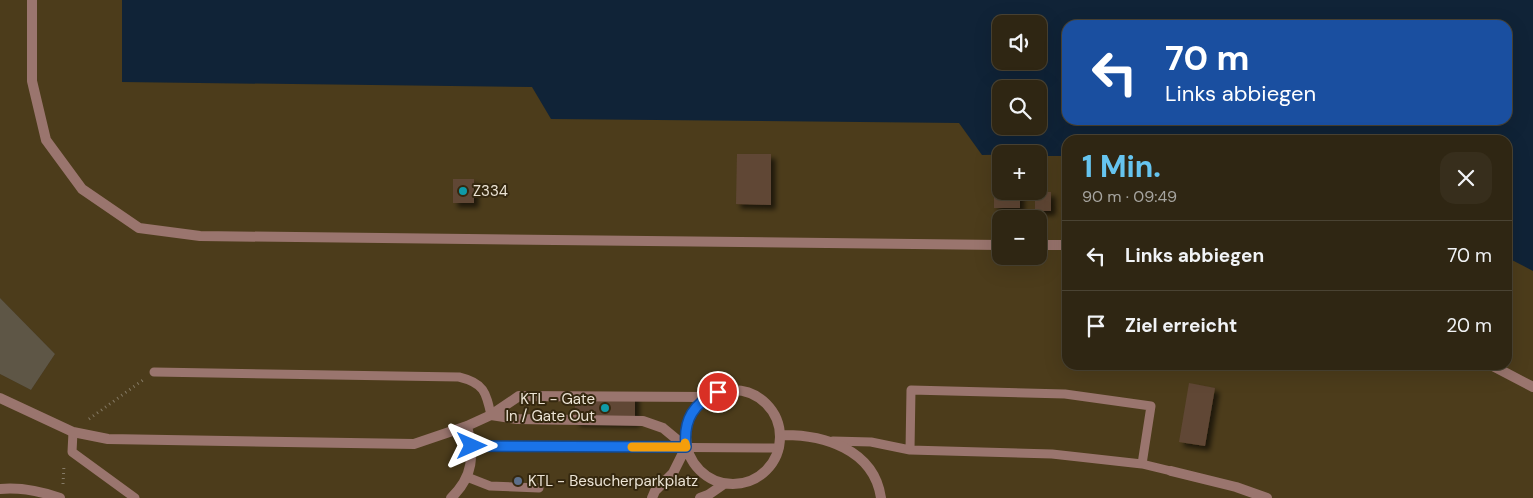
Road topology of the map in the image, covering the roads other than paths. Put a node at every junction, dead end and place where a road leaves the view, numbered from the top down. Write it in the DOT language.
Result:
graph roads {
  1 [pos="32,0"];
  2 [pos="992,245"];
  3 [pos="1047,245"];
  4 [pos="1062,245"];
  5 [pos="1501,370"];
  6 [pos="154,372"];
  7 [pos="1533,387"];
  8 [pos="707,397"];
  9 [pos="1,400"];
  10 [pos="491,415"];
  11 [pos="467,426"];
  12 [pos="73,432"];
  13 [pos="780,435"];
  14 [pos="833,441"];
  15 [pos="472,446"];
  16 [pos="686,447"];
  17 [pos="779,448"];
  18 [pos="910,450"];
  19 [pos="1142,464"];
  20 [pos="1171,471"];
  21 [pos="467,477"];
  22 [pos="724,484"];
  23 [pos="539,488"];
  24 [pos="0,489"];
  25 [pos="60,498"];
  26 [pos="136,498"];
  27 [pos="451,498"];
  28 [pos="652,498"];
  29 [pos="700,498"];
  30 [pos="881,498"];
  31 [pos="1267,498"];
  1 -- 2 [label="street"];
  3 -- 4 [label="street"];
  5 -- 7 [label="street"];
  6 -- 10 [label="lane"];
  8 -- 10 [label="street"];
  8 -- 13 [label="street"];
  8 -- 16 [label="street"];
  9 -- 12 [label="street"];
  10 -- 11 [label="street"];
  10 -- 16 [label="street"];
  11 -- 12 [label="street"];
  11 -- 15 [label="street"];
  12 -- 26 [label="lane"];
  13 -- 14 [label="street"];
  13 -- 17 [label="street"];
  14 -- 18 [label="lane"];
  14 -- 30 [label="street"];
  15 -- 16 [label="lane"];
  15 -- 21 [label="street"];
  16 -- 17 [label="lane"];
  16 -- 22 [label="street"];
  16 -- 28 [label="street"];
  17 -- 22 [label="street"];
  18 -- 19 [label="lane"];
  18 -- 19 [label="lane"];
  19 -- 20 [label="lane"];
  20 -- 31 [label="street"];
  21 -- 23 [label="lane"];
  21 -- 27 [label="street"];
  22 -- 29 [label="street"];
  24 -- 25 [label="street"];
}
